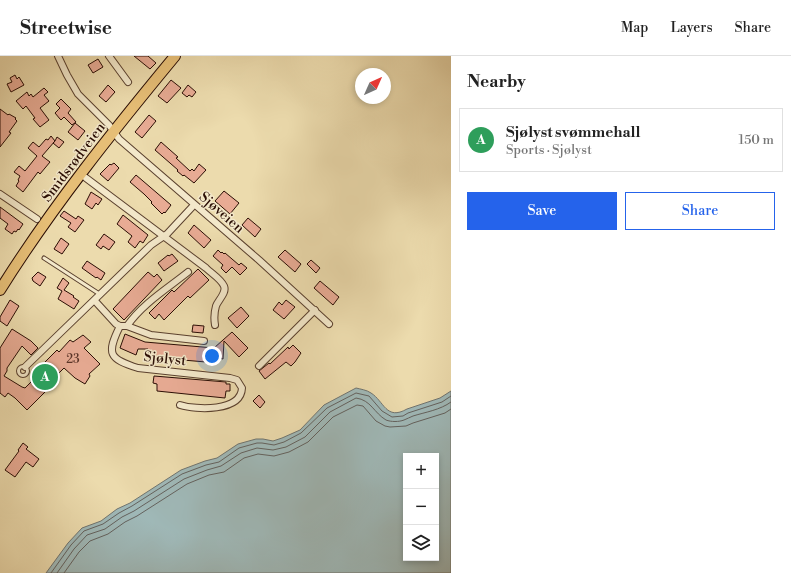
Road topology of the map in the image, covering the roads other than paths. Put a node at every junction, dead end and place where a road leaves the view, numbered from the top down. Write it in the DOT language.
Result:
graph roads {
  1 [pos="58,56"];
  2 [pos="108,56"];
  3 [pos="175,56"];
  4 [pos="128,82"];
  5 [pos="113,131"];
  6 [pos="86,178"];
  7 [pos="0,194"];
  8 [pos="194,205"];
  9 [pos="37,219"];
  10 [pos="164,236"];
  11 [pos="44,258"];
  12 [pos="188,272"];
  13 [pos="0,290"];
  14 [pos="101,295"];
  15 [pos="95,301"];
  16 [pos="315,310"];
  17 [pos="329,324"];
  18 [pos="215,325"];
  19 [pos="120,326"];
  20 [pos="128,326"];
  21 [pos="204,341"];
  22 [pos="259,366"];
  23 [pos="26,367"];
  24 [pos="180,405"];
  1 -- 5 [label="street, Sjøveien"];
  2 -- 4 [label="street"];
  3 -- 5 [label="main road, Smidsrødveien"];
  5 -- 8 [label="street, Sjøveien"];
  5 -- 13 [label="main road, Smidsrødveien"];
  6 -- 10 [label="street, Smidsrødveien"];
  7 -- 9 [label="street"];
  8 -- 10 [label="street"];
  8 -- 16 [label="street, Sjøveien"];
  10 -- 14 [label="street"];
  10 -- 18 [label="street"];
  11 -- 14 [label="lane"];
  12 -- 20 [label="street"];
  14 -- 15 [label="street"];
  15 -- 19 [label="street"];
  15 -- 23 [label="street"];
  16 -- 17 [label="street, Sjøveien"];
  16 -- 22 [label="street"];
  19 -- 20 [label="street, Sjølyst"];
  19 -- 24 [label="street, Sjølyst"];
  20 -- 21 [label="street, Sjølyst"];
}
